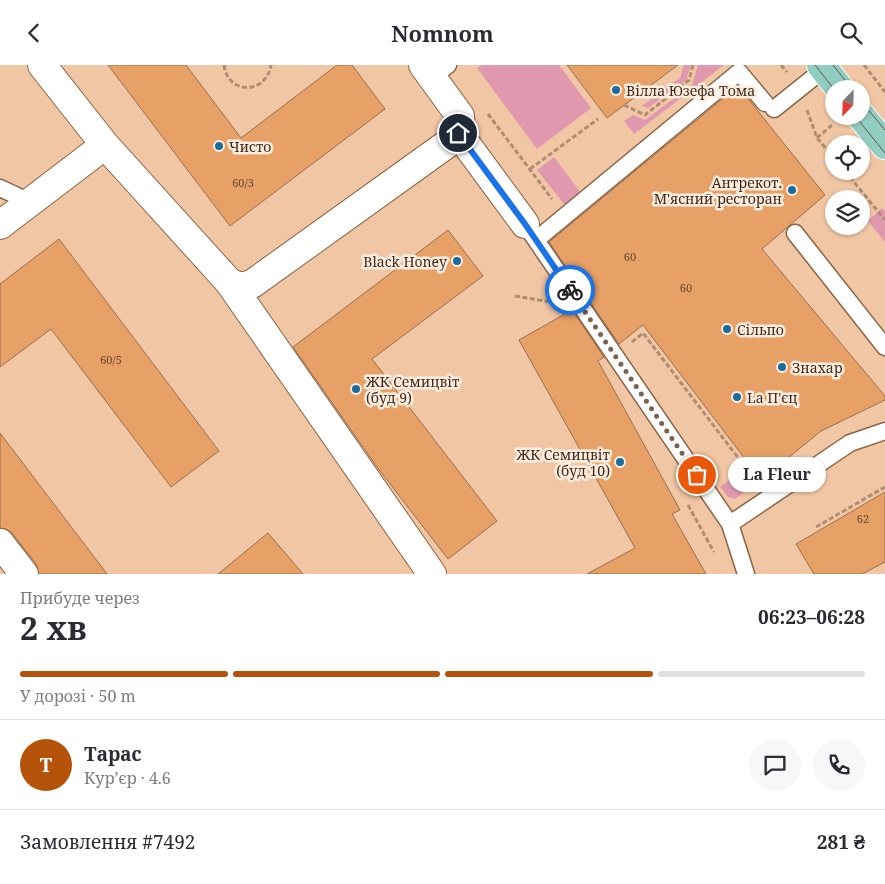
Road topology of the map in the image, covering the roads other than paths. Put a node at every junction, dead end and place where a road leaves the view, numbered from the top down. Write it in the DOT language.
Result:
graph roads {
  1 [pos="42,65"];
  2 [pos="434,69"];
  3 [pos="828,74"];
  4 [pos="868,125"];
  5 [pos="458,133"];
  6 [pos="105,145"];
  7 [pos="885,145"];
  8 [pos="0,188"];
  9 [pos="30,202"];
  10 [pos="0,225"];
  11 [pos="531,232"];
  12 [pos="795,233"];
  13 [pos="229,282"];
  14 [pos="885,347"];
  15 [pos="885,431"];
  16 [pos="730,524"];
  17 [pos="0,543"];
  18 [pos="24,574"];
  19 [pos="432,574"];
  20 [pos="746,574"];
  1 -- 6 [label="street"];
  2 -- 5 [label="street"];
  3 -- 11 [label="lane"];
  4 -- 7 [label="main road"];
  5 -- 11 [label="street"];
  5 -- 13 [label="street"];
  6 -- 9 [label="street"];
  6 -- 13 [label="street"];
  8 -- 9 [label="lane"];
  9 -- 10 [label="street"];
  11 -- 16 [label="lane"];
  12 -- 14 [label="lane"];
  13 -- 19 [label="street"];
  15 -- 16 [label="lane"];
  16 -- 20 [label="lane"];
  17 -- 18 [label="street"];
}
